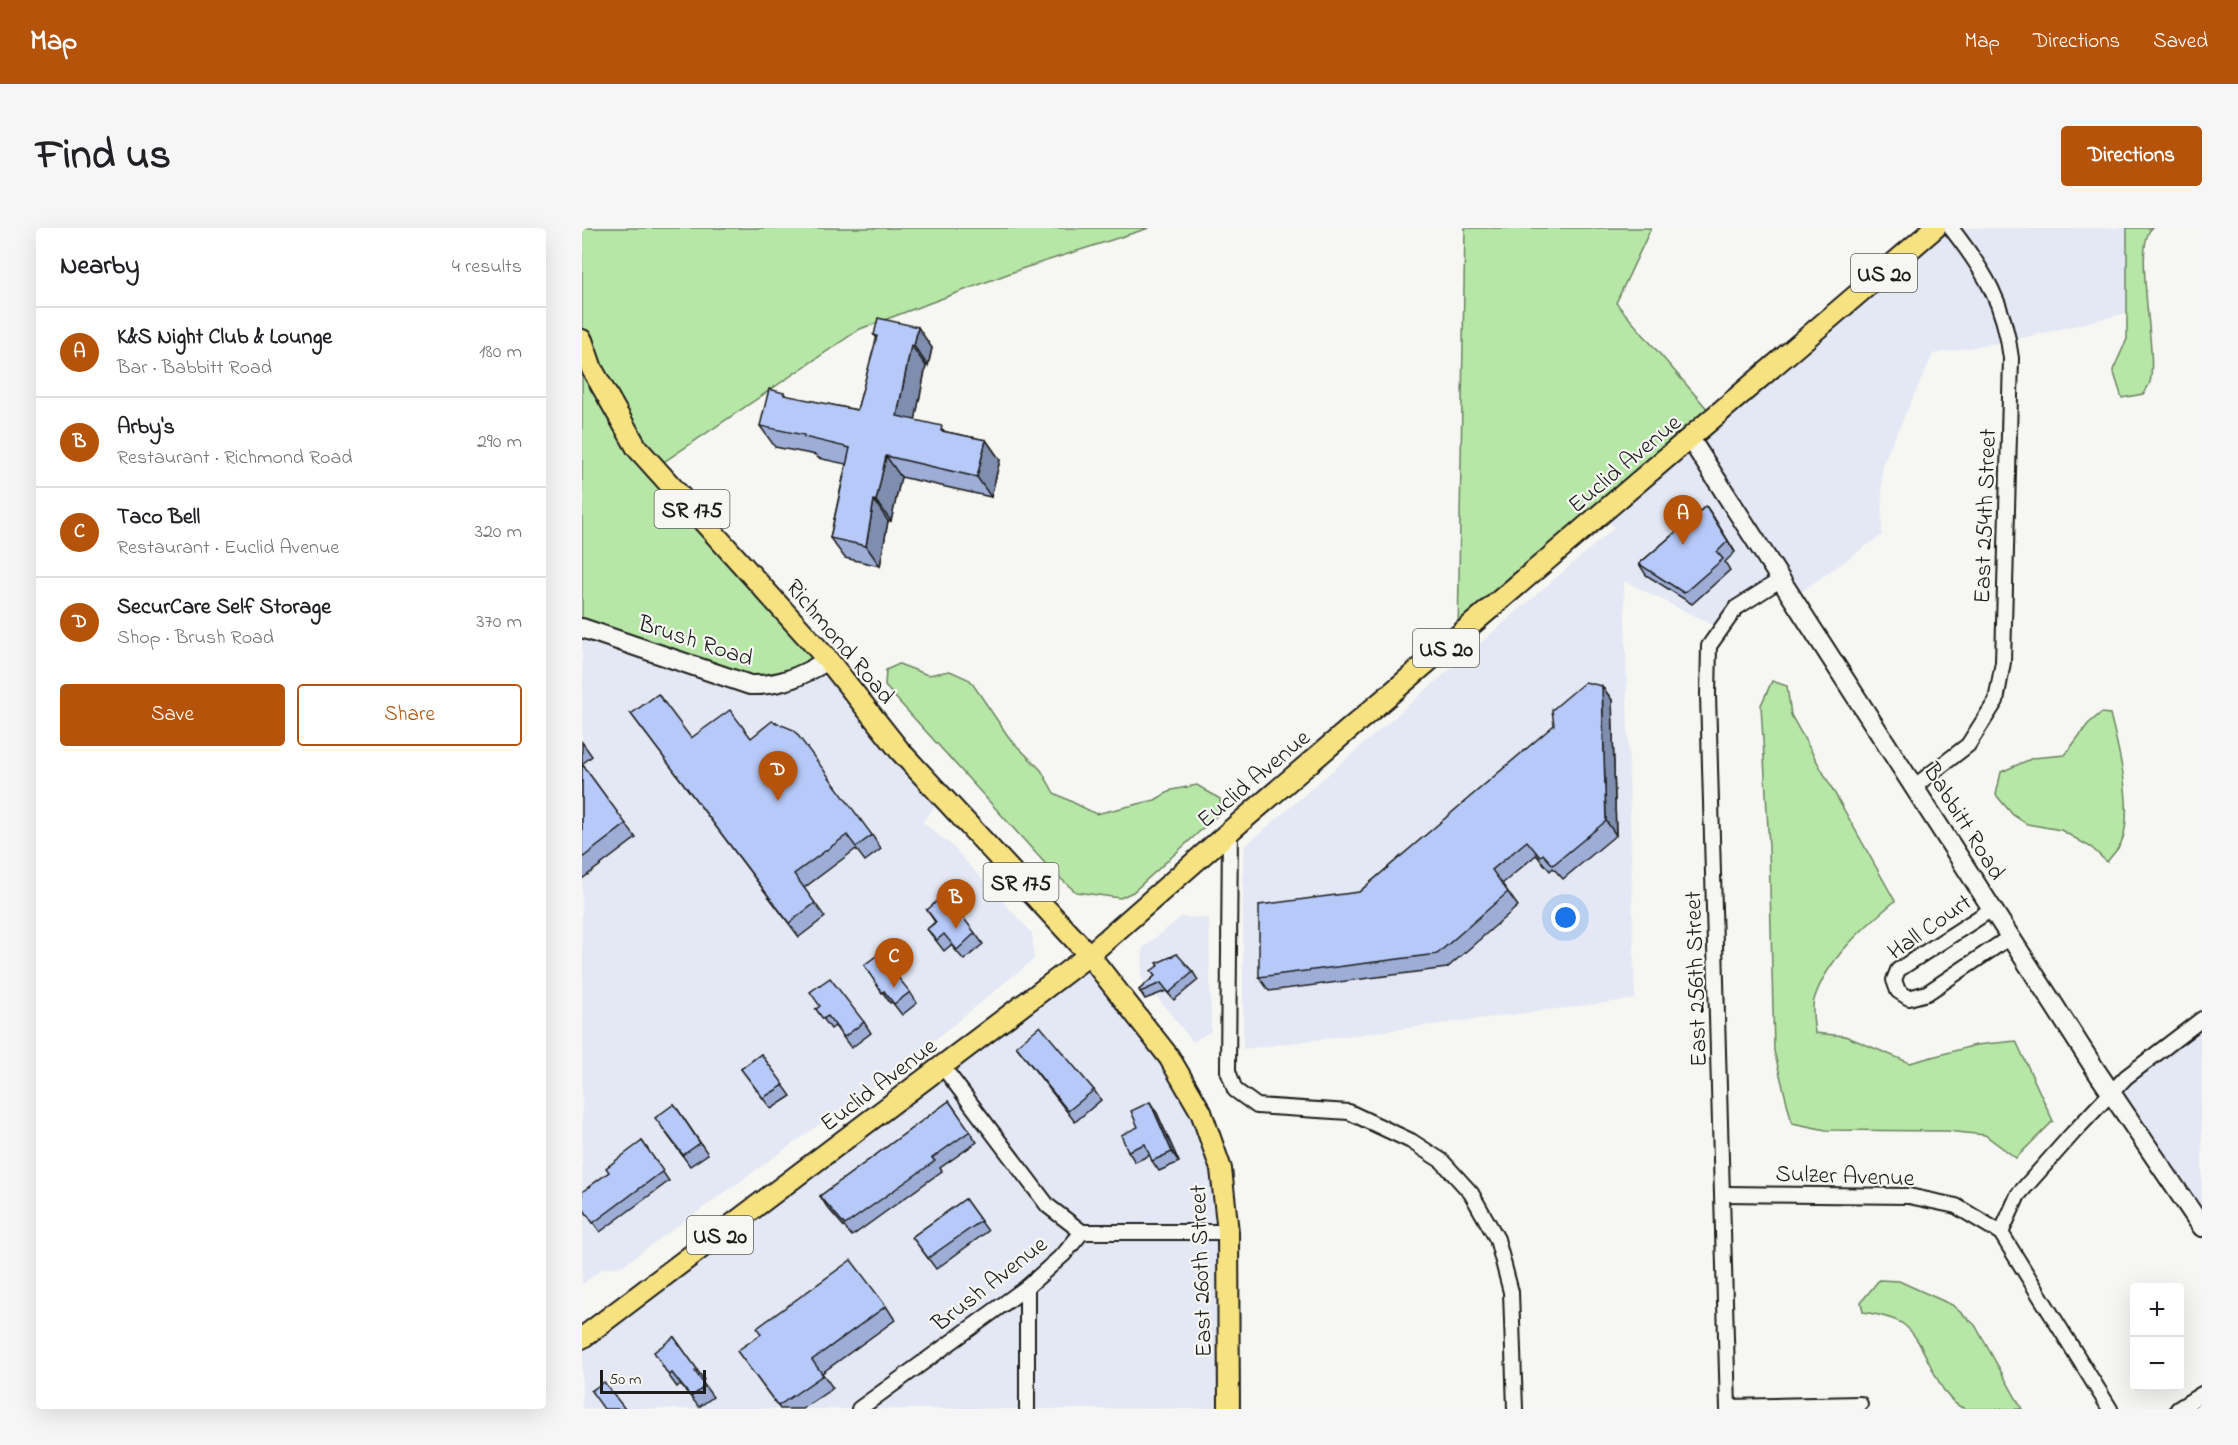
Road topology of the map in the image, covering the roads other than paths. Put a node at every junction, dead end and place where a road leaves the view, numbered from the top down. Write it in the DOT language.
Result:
graph roads {
  1 [pos="1935,228"];
  2 [pos="1951,228"];
  3 [pos="582,340"];
  4 [pos="1690,440"];
  5 [pos="1780,580"];
  6 [pos="582,628"];
  7 [pos="828,660"];
  8 [pos="1915,786"];
  9 [pos="1230,831"];
  10 [pos="1992,909"];
  11 [pos="2010,937"];
  12 [pos="1089,955"];
  13 [pos="2202,1019"];
  14 [pos="943,1067"];
  15 [pos="2111,1094"];
  16 [pos="1724,1194"];
  17 [pos="2202,1227"];
  18 [pos="1082,1232"];
  19 [pos="1228,1232"];
  20 [pos="2001,1233"];
  21 [pos="1027,1287"];
  22 [pos="582,1338"];
  23 [pos="2202,1394"];
  24 [pos="1860,1404"];
  25 [pos="1728,1408"];
  26 [pos="859,1409"];
  27 [pos="1027,1409"];
  28 [pos="1229,1409"];
  29 [pos="1515,1409"];
  30 [pos="2110,1409"];
  31 [pos="2178,1409"];
  1 -- 4 [label="main road, Euclid Avenue / US 20"];
  2 -- 8 [label="street, East 254th Street"];
  3 -- 7 [label="main road, Richmond Road / SR 175"];
  4 -- 5 [label="main road, Babbitt Road"];
  4 -- 9 [label="main road, Euclid Avenue / US 20"];
  5 -- 8 [label="main road, Babbitt Road"];
  5 -- 16 [label="street, East 256th Street"];
  6 -- 7 [label="main road, Brush Road"];
  7 -- 12 [label="main road, Richmond Road / SR 175"];
  8 -- 10 [label="main road, Babbitt Road"];
  9 -- 12 [label="main road, Euclid Avenue / US 20"];
  9 -- 29 [label="street"];
  10 -- 11 [label="main road, Babbitt Road"];
  10 -- 11 [label="street, Hall Court"];
  11 -- 15 [label="main road, Babbitt Road"];
  12 -- 14 [label="main road, Euclid Avenue / US 20"];
  12 -- 19 [label="main road, East 260th Street / SR 175"];
  13 -- 15 [label="street"];
  14 -- 18 [label="street"];
  14 -- 22 [label="main road, Euclid Avenue / US 20"];
  15 -- 17 [label="main road, Babbitt Road"];
  15 -- 20 [label="street"];
  16 -- 20 [label="street, Sulzer Avenue"];
  16 -- 25 [label="street, East 256th Street"];
  18 -- 19 [label="street, Brush Avenue"];
  18 -- 21 [label="street, Brush Avenue"];
  19 -- 28 [label="main road, East 260th Street / SR 175"];
  20 -- 30 [label="street, Sulzer Avenue"];
  21 -- 26 [label="street, Brush Avenue"];
  21 -- 27 [label="street"];
  23 -- 31 [label="street"];
  24 -- 25 [label="street"];
}
